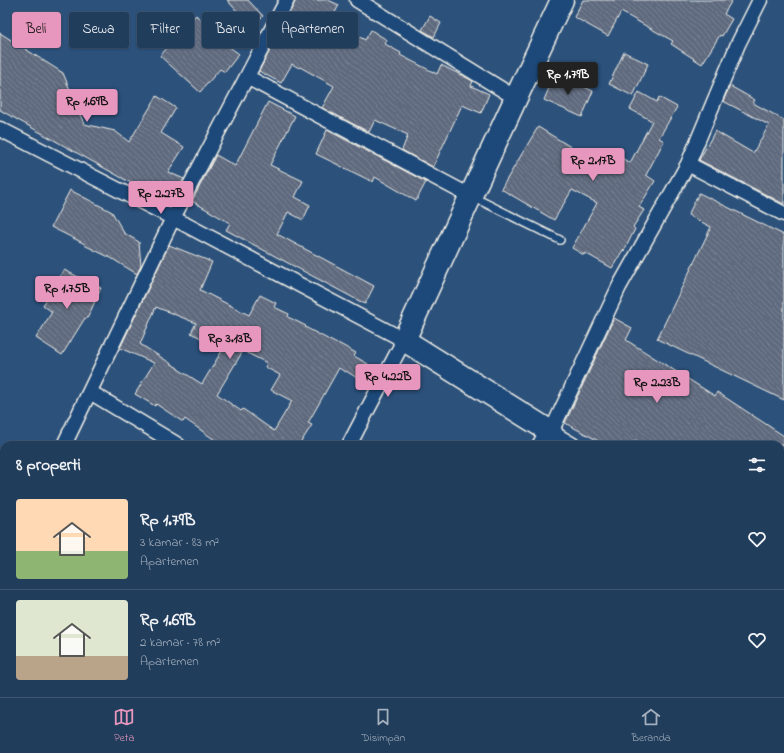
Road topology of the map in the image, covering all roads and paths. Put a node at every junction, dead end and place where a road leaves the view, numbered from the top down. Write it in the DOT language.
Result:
graph roads {
  1 [pos="287,0"];
  2 [pos="357,0"];
  3 [pos="562,0"];
  4 [pos="760,0"];
  5 [pos="247,77"];
  6 [pos="516,98"];
  7 [pos="0,129"];
  8 [pos="688,164"];
  9 [pos="470,196"];
  10 [pos="784,214"];
  11 [pos="174,218"];
  12 [pos="560,240"];
  13 [pos="404,340"];
  14 [pos="90,392"];
  15 [pos="547,438"];
  16 [pos="66,441"];
  17 [pos="171,441"];
  18 [pos="351,441"];
  19 [pos="558,441"];
  1 -- 5 [label="street"];
  2 -- 6 [label="street"];
  3 -- 6 [label="main road"];
  4 -- 8 [label="street"];
  5 -- 9 [label="street"];
  5 -- 11 [label="street"];
  6 -- 9 [label="main road"];
  7 -- 11 [label="street"];
  8 -- 10 [label="street"];
  8 -- 15 [label="street"];
  9 -- 12 [label="lane"];
  9 -- 13 [label="main road"];
  11 -- 13 [label="street"];
  11 -- 14 [label="street"];
  13 -- 15 [label="main road"];
  13 -- 18 [label="street"];
  14 -- 16 [label="street"];
  14 -- 17 [label="street"];
  15 -- 19 [label="street"];
}
